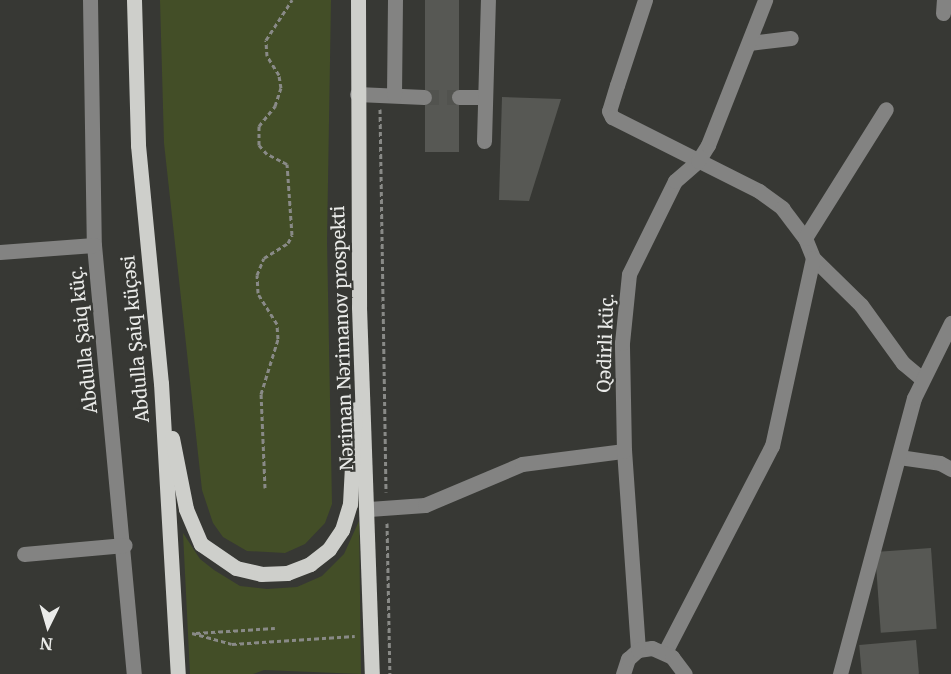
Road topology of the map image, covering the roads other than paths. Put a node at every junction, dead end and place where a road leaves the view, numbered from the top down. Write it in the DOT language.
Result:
graph roads {
  1 [pos="90,0"];
  2 [pos="134,0"];
  3 [pos="358,0"];
  4 [pos="395,0"];
  5 [pos="488,0"];
  6 [pos="645,0"];
  7 [pos="765,0"];
  8 [pos="791,38"];
  9 [pos="749,43"];
  10 [pos="357,94"];
  11 [pos="387,95"];
  12 [pos="424,97"];
  13 [pos="459,97"];
  14 [pos="485,97"];
  15 [pos="886,109"];
  16 [pos="484,141"];
  17 [pos="698,161"];
  18 [pos="805,238"];
  19 [pos="93,245"];
  20 [pos="0,252"];
  21 [pos="813,258"];
  22 [pos="359,307"];
  23 [pos="951,323"];
  24 [pos="922,379"];
  25 [pos="161,383"];
  26 [pos="624,451"];
  27 [pos="899,457"];
  28 [pos="951,469"];
  29 [pos="369,509"];
  30 [pos="125,545"];
  31 [pos="24,554"];
  32 [pos="638,650"];
  33 [pos="665,652"];
  34 [pos="134,674"];
  35 [pos="178,674"];
  36 [pos="372,674"];
  37 [pos="623,674"];
  38 [pos="685,674"];
  39 [pos="840,674"];
  1 -- 19 [label="street, Abdulla Şaiq küç."];
  2 -- 25 [label="main road, Abdulla Şaiq küçəsi"];
  3 -- 10 [label="main road, Nəriman Nərimanov prospekti"];
  4 -- 11 [label="street"];
  5 -- 14 [label="street"];
  6 -- 17 [label="street"];
  7 -- 9 [label="street, Qədirli küç."];
  8 -- 9 [label="street"];
  9 -- 17 [label="street, Qədirli küç."];
  10 -- 11 [label="street"];
  10 -- 22 [label="main road, Nəriman Nərimanov prospekti"];
  11 -- 12 [label="street"];
  13 -- 14 [label="street"];
  14 -- 16 [label="street"];
  15 -- 18 [label="street"];
  17 -- 18 [label="street"];
  17 -- 26 [label="street, Qədirli küç."];
  18 -- 21 [label="street"];
  19 -- 20 [label="street"];
  19 -- 30 [label="street, Abdulla Şaiq küç."];
  21 -- 24 [label="street"];
  21 -- 33 [label="street"];
  22 -- 25 [label="main road"];
  22 -- 29 [label="main road, Nəriman Nərimanov prospekti"];
  23 -- 24 [label="street"];
  24 -- 27 [label="street"];
  25 -- 35 [label="main road, Abdulla Şaiq küçəsi"];
  26 -- 29 [label="street"];
  26 -- 32 [label="street, Qədirli küç."];
  27 -- 28 [label="street"];
  27 -- 39 [label="street"];
  29 -- 36 [label="main road, Nəriman Nərimanov prospekti"];
  30 -- 31 [label="street"];
  30 -- 34 [label="street, Abdulla Şaiq küç."];
  32 -- 33 [label="street"];
  32 -- 37 [label="street"];
  33 -- 38 [label="street"];
}
